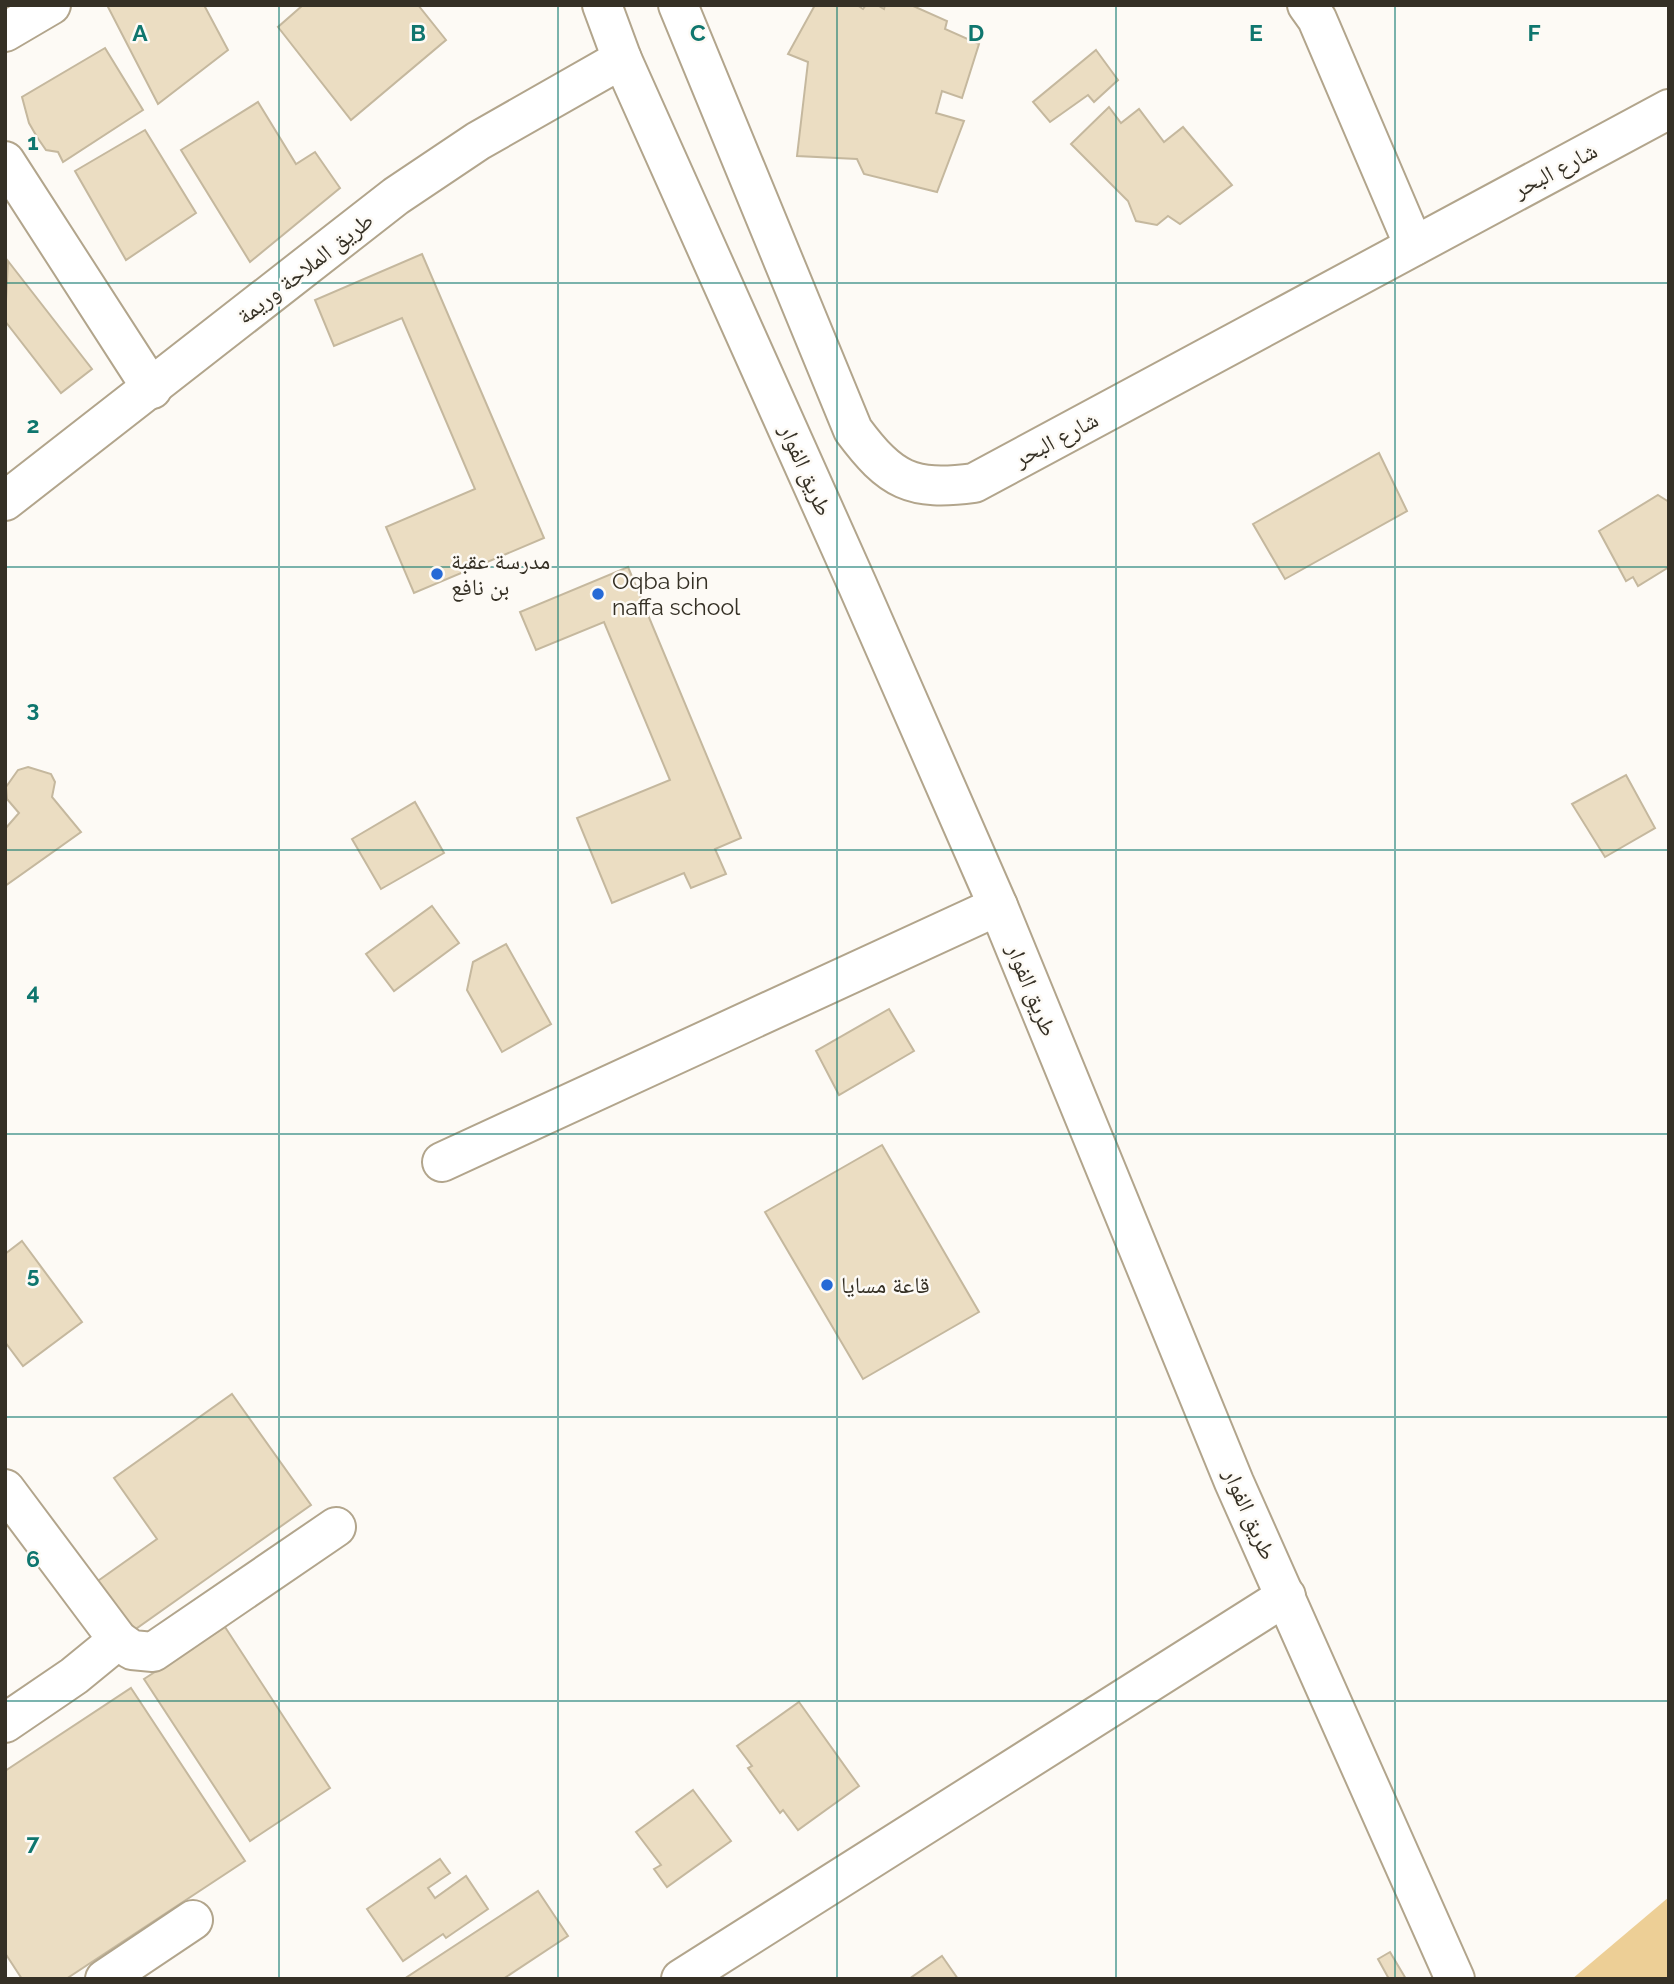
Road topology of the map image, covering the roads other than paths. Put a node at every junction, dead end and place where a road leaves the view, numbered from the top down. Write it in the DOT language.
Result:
graph roads {
  1 [pos="51,5"];
  2 [pos="602,5"];
  3 [pos="678,5"];
  4 [pos="1307,5"];
  5 [pos="5,32"];
  6 [pos="622,59"];
  7 [pos="1669,109"];
  8 [pos="5,161"];
  9 [pos="1414,246"];
  10 [pos="152,389"];
  11 [pos="5,501"];
  12 [pos="998,906"];
  13 [pos="442,1162"];
  14 [pos="5,1489"];
  15 [pos="336,1528"];
  16 [pos="1286,1596"];
  17 [pos="118,1640"];
  18 [pos="5,1723"];
  19 [pos="193,1920"];
  20 [pos="105,1979"];
  21 [pos="681,1979"];
  22 [pos="1455,1979"];
  1 -- 5 [label="street"];
  2 -- 6 [label="street, طريق الفوار"];
  3 -- 9 [label="street, شارع البحر"];
  4 -- 9 [label="street"];
  6 -- 10 [label="street, طريق الملاحة وريمة"];
  6 -- 12 [label="street, طريق الفوار"];
  7 -- 9 [label="street, شارع البحر"];
  8 -- 10 [label="street"];
  10 -- 11 [label="street, طريق الملاحة وريمة"];
  12 -- 13 [label="street"];
  12 -- 16 [label="street, طريق الفوار"];
  14 -- 17 [label="street"];
  15 -- 17 [label="street"];
  16 -- 21 [label="street"];
  16 -- 22 [label="street, طريق الفوار"];
  17 -- 18 [label="street"];
  19 -- 20 [label="street"];
}
